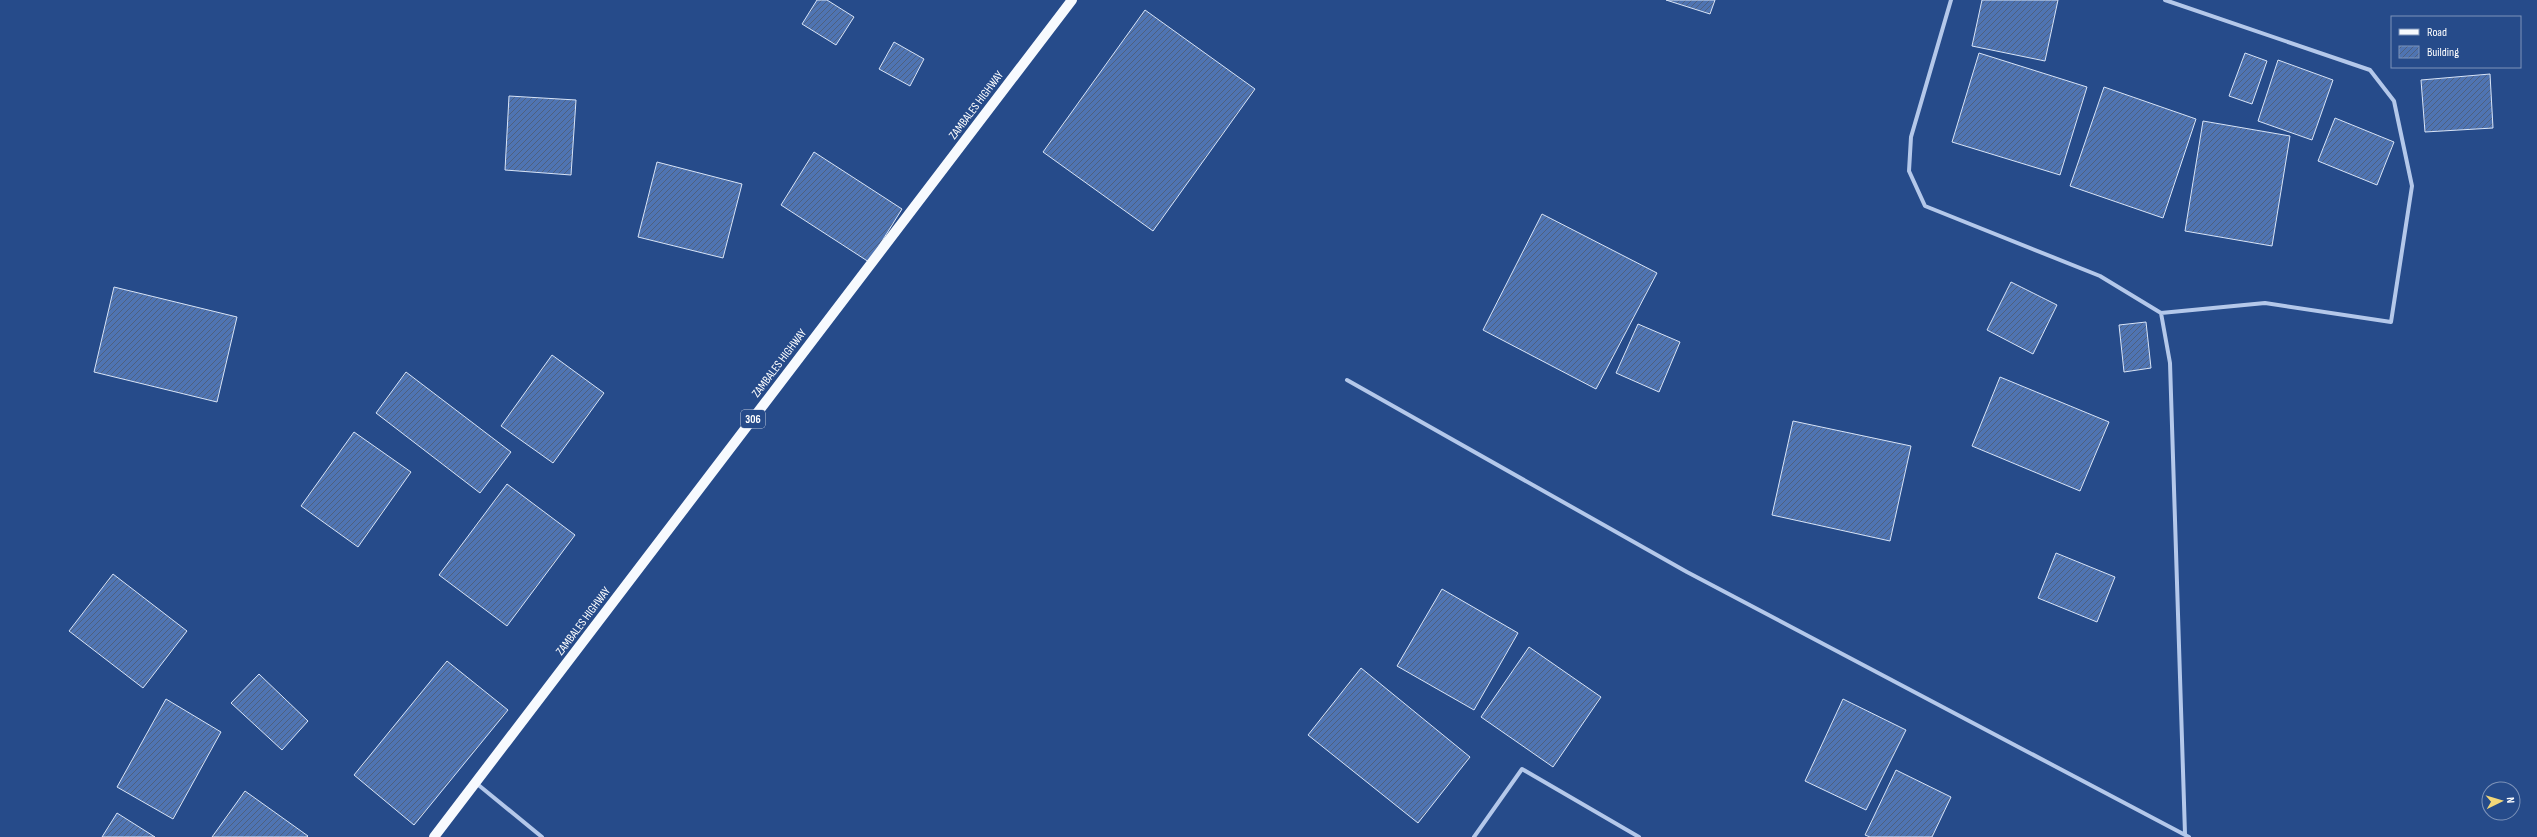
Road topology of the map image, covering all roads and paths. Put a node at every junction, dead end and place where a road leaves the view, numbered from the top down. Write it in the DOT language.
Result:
graph roads {
  1 [pos="1072,0"];
  2 [pos="1951,0"];
  3 [pos="2165,0"];
  4 [pos="2160,312"];
  5 [pos="1347,380"];
  6 [pos="476,782"];
  7 [pos="2185,834"];
  8 [pos="434,837"];
  9 [pos="542,837"];
  10 [pos="1474,837"];
  11 [pos="1638,837"];
  12 [pos="2189,837"];
  1 -- 6 [label="main road, ZAMBALES HIGHWAY / 306"];
  2 -- 4 [label="street"];
  3 -- 4 [label="street"];
  4 -- 7 [label="street"];
  5 -- 7 [label="street"];
  6 -- 8 [label="main road, ZAMBALES HIGHWAY / 306"];
  6 -- 9 [label="street"];
  7 -- 12 [label="street"];
  10 -- 11 [label="street"];
}
